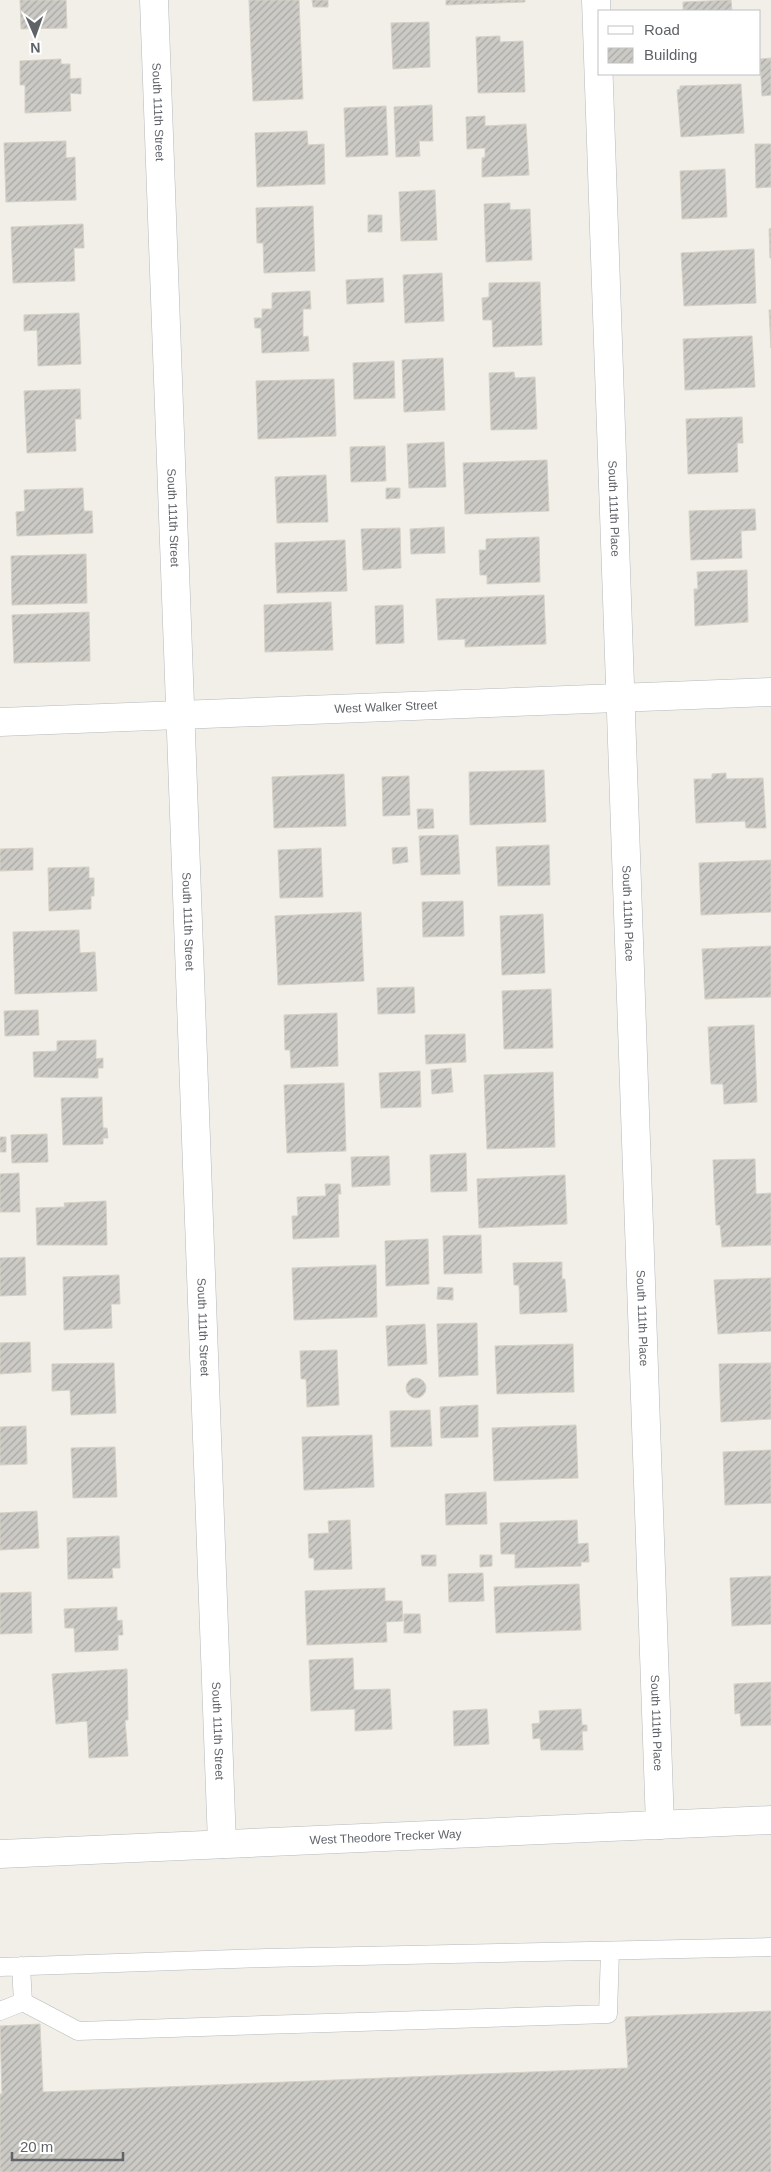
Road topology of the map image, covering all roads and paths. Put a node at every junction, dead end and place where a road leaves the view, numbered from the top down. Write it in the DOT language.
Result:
graph roads {
  1 [pos="154,0"];
  2 [pos="596,0"];
  3 [pos="598,56"];
  4 [pos="599,75"];
  5 [pos="771,692"];
  6 [pos="621,699"];
  7 [pos="180,714"];
  8 [pos="0,722"];
  9 [pos="771,1820"];
  10 [pos="660,1825"];
  11 [pos="222,1844"];
  12 [pos="0,1854"];
  13 [pos="771,1947"];
  14 [pos="610,1951"];
  15 [pos="21,1966"];
  16 [pos="0,1967"];
  17 [pos="23,2002"];
  18 [pos="0,2011"];
  1 -- 7 [label="street, South 111th Street"];
  2 -- 3 [label="street, South 111th Place"];
  4 -- 6 [label="street, South 111th Place"];
  5 -- 6 [label="street, West Walker Street"];
  6 -- 7 [label="street, West Walker Street"];
  6 -- 10 [label="street, South 111th Place"];
  7 -- 8 [label="street, West Walker Street"];
  7 -- 11 [label="street, South 111th Street"];
  9 -- 10 [label="street, West Theodore Trecker Way"];
  10 -- 11 [label="street, West Theodore Trecker Way"];
  11 -- 12 [label="street, West Theodore Trecker Way"];
  13 -- 14 [label="lane"];
  14 -- 15 [label="lane"];
  14 -- 17 [label="lane"];
  15 -- 16 [label="lane"];
  15 -- 17 [label="lane"];
  17 -- 18 [label="lane"];
}
